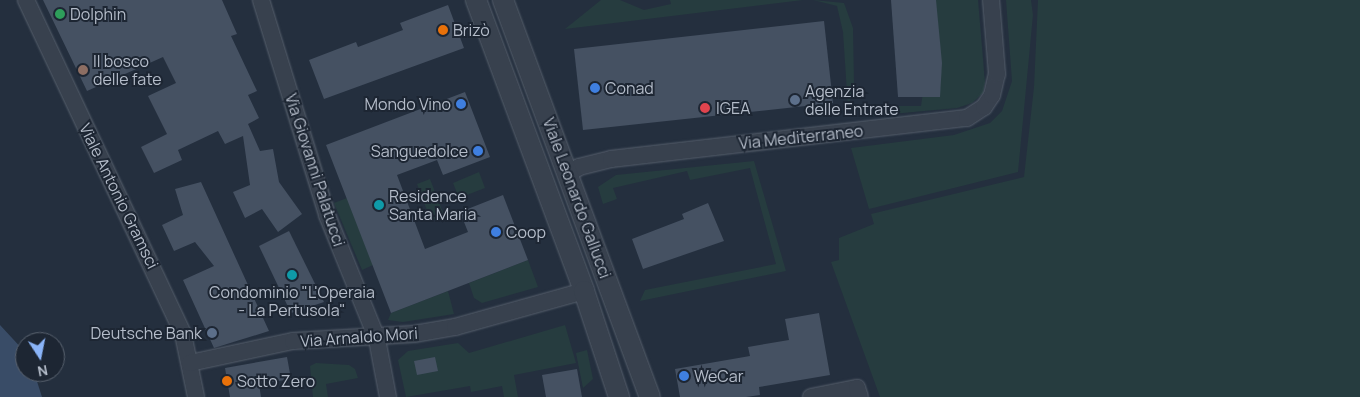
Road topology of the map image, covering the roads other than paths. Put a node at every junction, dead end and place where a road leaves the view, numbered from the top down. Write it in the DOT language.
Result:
graph roads {
  1 [pos="27,0"];
  2 [pos="262,0"];
  3 [pos="476,0"];
  4 [pos="503,0"];
  5 [pos="991,0"];
  6 [pos="568,174"];
  7 [pos="584,291"];
  8 [pos="377,339"];
  9 [pos="190,363"];
  10 [pos="859,392"];
  11 [pos="196,397"];
  12 [pos="388,397"];
  13 [pos="619,397"];
  14 [pos="650,397"];
  15 [pos="811,397"];
  1 -- 9 [label="street, Viale Antonio Gramsci"];
  2 -- 8 [label="street, Via Giovanni Palatucci"];
  3 -- 7 [label="street, Viale Leonardo Gallucci"];
  4 -- 6 [label="street, Viale Leonardo Gallucci"];
  5 -- 6 [label="street, Via Mediterraneo"];
  6 -- 14 [label="street, Viale Leonardo Gallucci"];
  7 -- 8 [label="street, Via Arnaldo Mori"];
  7 -- 13 [label="street, Viale Leonardo Gallucci"];
  8 -- 9 [label="street, Via Arnaldo Mori"];
  8 -- 12 [label="street, Via Giovanni Palatucci"];
  9 -- 11 [label="street, Viale Antonio Gramsci"];
  10 -- 15 [label="street"];
}
